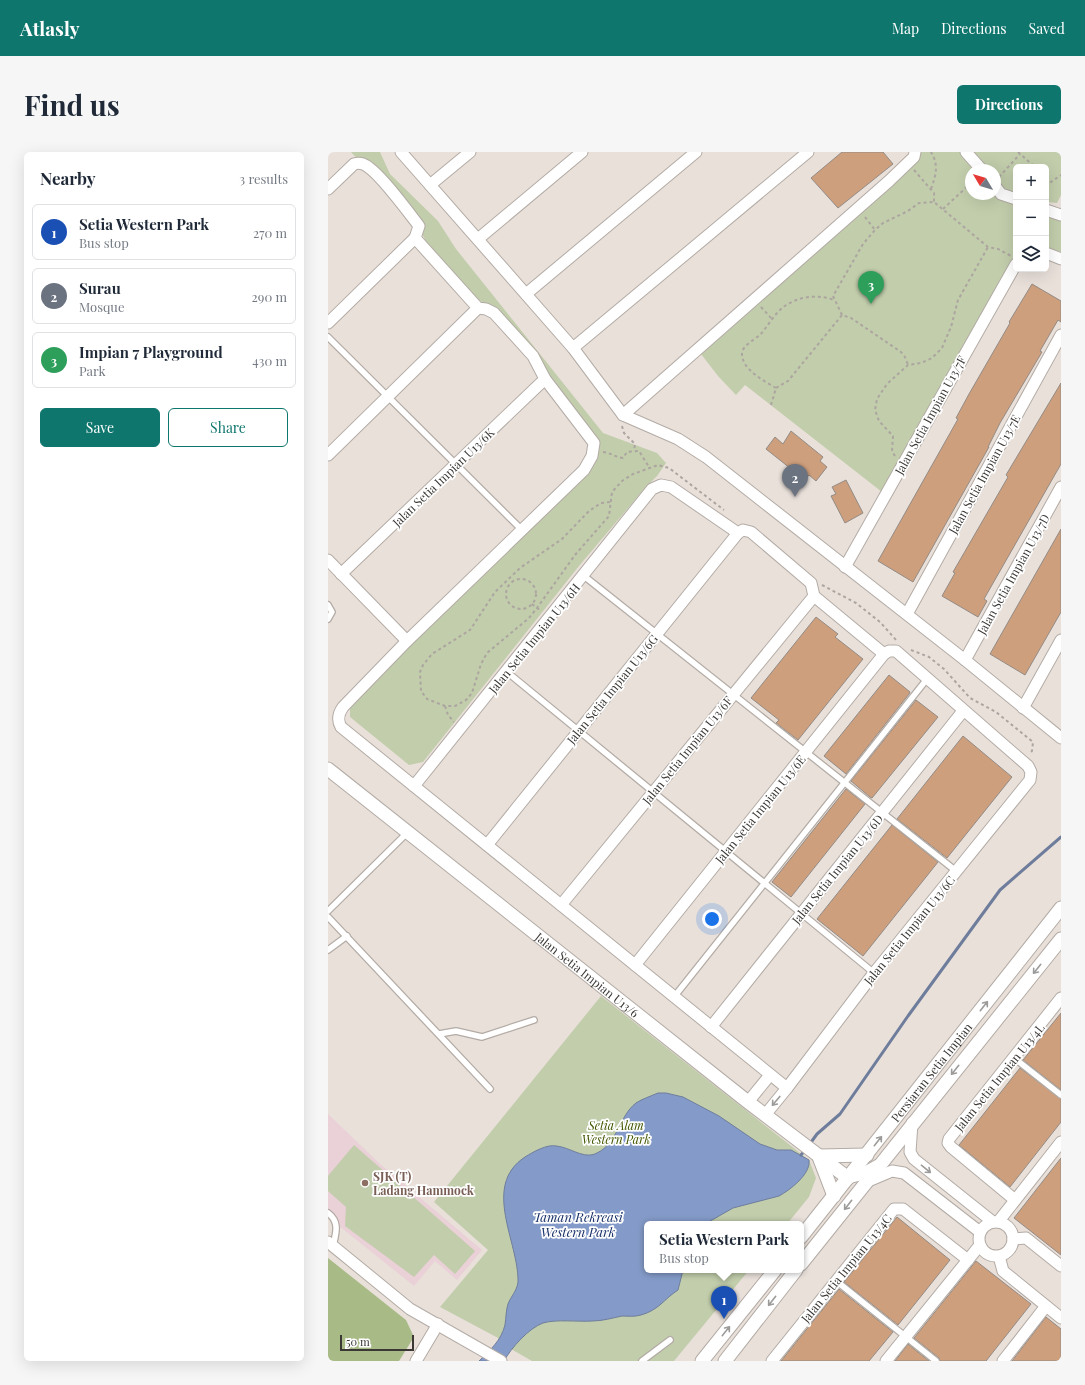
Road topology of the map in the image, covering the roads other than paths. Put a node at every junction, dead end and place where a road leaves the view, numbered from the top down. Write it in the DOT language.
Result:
graph roads {
  1 [pos="402,152"];
  2 [pos="470,152"];
  3 [pos="582,152"];
  4 [pos="696,152"];
  5 [pos="808,152"];
  6 [pos="915,152"];
  7 [pos="966,152"];
  8 [pos="977,164"];
  9 [pos="430,185"];
  10 [pos="328,189"];
  11 [pos="1001,194"];
  12 [pos="1013,198"];
  13 [pos="1049,211"];
  14 [pos="1061,215"];
  15 [pos="415,238"];
  16 [pos="478,239"];
  17 [pos="1049,253"];
  18 [pos="1061,259"];
  19 [pos="1013,269"];
  20 [pos="526,294"];
  21 [pos="478,308"];
  22 [pos="328,323"];
  23 [pos="1061,335"];
  24 [pos="328,337"];
  25 [pos="573,348"];
  26 [pos="545,380"];
  27 [pos="387,396"];
  28 [pos="623,415"];
  29 [pos="328,455"];
  30 [pos="456,464"];
  31 [pos="1061,487"];
  32 [pos="521,529"];
  33 [pos="738,533"];
  34 [pos="328,560"];
  35 [pos="845,567"];
  36 [pos="341,574"];
  37 [pos="584,576"];
  38 [pos="814,596"];
  39 [pos="328,605"];
  40 [pos="907,614"];
  41 [pos="328,620"];
  42 [pos="657,634"];
  43 [pos="1061,640"];
  44 [pos="407,641"];
  45 [pos="884,654"];
  46 [pos="965,660"];
  47 [pos="507,672"];
  48 [pos="927,679"];
  49 [pos="732,694"];
  50 [pos="1023,708"];
  51 [pos="963,711"];
  52 [pos="579,731"];
  53 [pos="1061,738"];
  54 [pos="806,752"];
  55 [pos="328,768"];
  56 [pos="845,783"];
  57 [pos="414,786"];
  58 [pos="653,792"];
  59 [pos="882,813"];
  60 [pos="408,832"];
  61 [pos="487,845"];
  62 [pos="726,852"];
  63 [pos="956,871"];
  64 [pos="764,883"];
  65 [pos="561,905"];
  66 [pos="1061,908"];
  67 [pos="328,911"];
  68 [pos="802,914"];
  69 [pos="328,917"];
  70 [pos="347,936"];
  71 [pos="1061,939"];
  72 [pos="328,950"];
  73 [pos="635,966"];
  74 [pos="874,973"];
  75 [pos="674,997"];
  76 [pos="1061,998"];
  77 [pos="534,1020"];
  78 [pos="711,1027"];
  79 [pos="439,1034"];
  80 [pos="1014,1058"];
  81 [pos="770,1074"];
  82 [pos="787,1088"];
  83 [pos="490,1089"];
  84 [pos="1061,1095"];
  85 [pos="748,1102"];
  86 [pos="765,1115"];
  87 [pos="912,1124"];
  88 [pos="1061,1142"];
  89 [pos="817,1155"];
  90 [pos="867,1155"];
  91 [pos="882,1162"];
  92 [pos="848,1178"];
  93 [pos="866,1182"];
  94 [pos="834,1196"];
  95 [pos="1015,1200"];
  96 [pos="966,1202"];
  97 [pos="328,1213"];
  98 [pos="956,1214"];
  99 [pos="996,1222"];
  100 [pos="980,1232"];
  101 [pos="804,1233"];
  102 [pos="1013,1240"];
  103 [pos="330,1244"];
  104 [pos="980,1245"];
  105 [pos="999,1256"];
  106 [pos="804,1260"];
  107 [pos="968,1260"];
  108 [pos="1061,1266"];
  109 [pos="773,1273"];
  110 [pos="794,1273"];
  111 [pos="835,1280"];
  112 [pos="1046,1306"];
  113 [pos="1061,1318"];
  114 [pos="438,1324"];
  115 [pos="906,1337"];
  116 [pos="670,1340"];
  117 [pos="416,1361"];
  118 [pos="501,1361"];
  119 [pos="642,1361"];
  120 [pos="702,1361"];
  121 [pos="725,1361"];
  122 [pos="772,1361"];
  123 [pos="886,1361"];
  124 [pos="936,1361"];
  125 [pos="1002,1361"];
  1 -- 9 [label="street"];
  2 -- 9 [label="street"];
  3 -- 16 [label="street"];
  4 -- 20 [label="street"];
  5 -- 25 [label="street"];
  6 -- 28 [label="street"];
  7 -- 8 [label="street"];
  9 -- 16 [label="street"];
  10 -- 15 [label="street"];
  11 -- 12 [label="street"];
  13 -- 14 [label="street"];
  15 -- 21 [label="street"];
  15 -- 22 [label="street"];
  16 -- 20 [label="street"];
  17 -- 18 [label="street"];
  19 -- 35 [label="street, Jalan Setia Impian U13/7F"];
  20 -- 25 [label="street"];
  21 -- 26 [label="street"];
  21 -- 27 [label="street"];
  23 -- 40 [label="street, Jalan Setia Impian U13/7E"];
  24 -- 27 [label="lane"];
  25 -- 28 [label="street"];
  26 -- 30 [label="street, Jalan Setia Impian U13/6K"];
  26 -- 32 [label="street"];
  27 -- 29 [label="street"];
  27 -- 30 [label="lane"];
  28 -- 35 [label="street"];
  30 -- 32 [label="lane"];
  30 -- 36 [label="street, Jalan Setia Impian U13/6K"];
  31 -- 46 [label="street, Jalan Setia Impian U13/7D"];
  32 -- 44 [label="street"];
  33 -- 37 [label="street, Jalan Setia Impian U13/6H"];
  33 -- 38 [label="street"];
  33 -- 42 [label="street, Jalan Setia Impian U13/6G"];
  34 -- 36 [label="street"];
  35 -- 40 [label="street"];
  36 -- 44 [label="street"];
  37 -- 42 [label="lane"];
  37 -- 47 [label="street, Jalan Setia Impian U13/6H"];
  38 -- 45 [label="street"];
  38 -- 49 [label="street, Jalan Setia Impian U13/6F"];
  39 -- 41 [label="lane"];
  40 -- 46 [label="street"];
  42 -- 49 [label="lane"];
  42 -- 52 [label="street, Jalan Setia Impian U13/6G"];
  43 -- 50 [label="street"];
  44 -- 57 [label="street"];
  45 -- 48 [label="street"];
  45 -- 54 [label="street, Jalan Setia Impian U13/6E"];
  46 -- 50 [label="street"];
  47 -- 52 [label="lane"];
  47 -- 57 [label="street, Jalan Setia Impian U13/6H"];
  48 -- 51 [label="street"];
  48 -- 56 [label="lane"];
  49 -- 54 [label="lane"];
  49 -- 58 [label="street, Jalan Setia Impian U13/6F"];
  50 -- 53 [label="street"];
  51 -- 59 [label="street, Jalan Setia Impian U13/6D"];
  51 -- 63 [label="street, Jalan Setia Impian U13/6C"];
  52 -- 58 [label="lane"];
  52 -- 61 [label="street, Jalan Setia Impian U13/6G"];
  54 -- 56 [label="lane"];
  54 -- 62 [label="street, Jalan Setia Impian U13/6E"];
  55 -- 60 [label="street, Jalan Setia Impian U13/6"];
  56 -- 59 [label="lane"];
  56 -- 64 [label="lane"];
  57 -- 61 [label="street"];
  58 -- 62 [label="lane"];
  58 -- 65 [label="street, Jalan Setia Impian U13/6F"];
  59 -- 63 [label="lane"];
  59 -- 68 [label="street, Jalan Setia Impian U13/6D"];
  60 -- 67 [label="lane"];
  60 -- 85 [label="street, Jalan Setia Impian U13/6"];
  61 -- 65 [label="street"];
  62 -- 64 [label="lane"];
  62 -- 73 [label="street, Jalan Setia Impian U13/6E"];
  63 -- 74 [label="street, Jalan Setia Impian U13/6C"];
  64 -- 68 [label="lane"];
  64 -- 75 [label="lane"];
  65 -- 73 [label="street"];
  90 -- 66 [label="street, Persiaran Setia Impian, one-way"];
  68 -- 74 [label="lane"];
  68 -- 78 [label="street, Jalan Setia Impian U13/6D"];
  69 -- 70 [label="lane"];
  70 -- 72 [label="lane"];
  70 -- 79 [label="lane"];
  71 -- 87 [label="street, Persiaran Setia Impian, one-way"];
  73 -- 75 [label="street"];
  74 -- 82 [label="street, Jalan Setia Impian U13/6C"];
  75 -- 78 [label="street"];
  76 -- 80 [label="street, Jalan Setia Impian U13/4L"];
  77 -- 79 [label="lane"];
  78 -- 81 [label="street"];
  79 -- 83 [label="lane"];
  80 -- 84 [label="lane"];
  80 -- 95 [label="street, Jalan Setia Impian U13/4L"];
  81 -- 82 [label="street"];
  81 -- 85 [label="street"];
  82 -- 86 [label="street, Jalan Setia Impian U13/6C, one-way"];
  85 -- 86 [label="street, Jalan Setia Impian U13/6"];
  86 -- 89 [label="street, Jalan Setia Impian U13/6"];
  87 -- 91 [label="street, Persiaran Setia Impian"];
  87 -- 96 [label="street, one-way"];
  88 -- 95 [label="street"];
  89 -- 90 [label="street"];
  89 -- 92 [label="street, Jalan Setia Impian U13/6"];
  89 -- 94 [label="street"];
  90 -- 92 [label="street, Persiaran Setia Impian"];
  91 -- 92 [label="street"];
  91 -- 93 [label="street, Persiaran Setia Impian"];
  92 -- 94 [label="street, Persiaran Setia Impian"];
  93 -- 98 [label="street"];
  93 -- 106 [label="street, Persiaran Setia Impian, one-way"];
  94 -- 101 [label="street, Persiaran Setia Impian"];
  95 -- 99 [label="street"];
  96 -- 98 [label="street"];
  96 -- 99 [label="street"];
  97 -- 103 [label="lane"];
  98 -- 100 [label="street"];
  99 -- 100 [label="street"];
  99 -- 102 [label="street"];
  100 -- 104 [label="street"];
  102 -- 105 [label="street"];
  102 -- 108 [label="street"];
  103 -- 114 [label="street"];
  104 -- 105 [label="street"];
  104 -- 107 [label="street"];
  105 -- 112 [label="street"];
  107 -- 111 [label="street, Jalan Setia Impian U13/4C"];
  107 -- 115 [label="street"];
  120 -- 109 [label="street, one-way"];
  110 -- 121 [label="street, one-way"];
  111 -- 115 [label="lane"];
  111 -- 122 [label="street, Jalan Setia Impian U13/4C"];
  112 -- 113 [label="street"];
  112 -- 125 [label="street"];
  114 -- 117 [label="street"];
  114 -- 118 [label="street"];
  115 -- 123 [label="street"];
  115 -- 124 [label="lane"];
  116 -- 119 [label="lane"];
}
